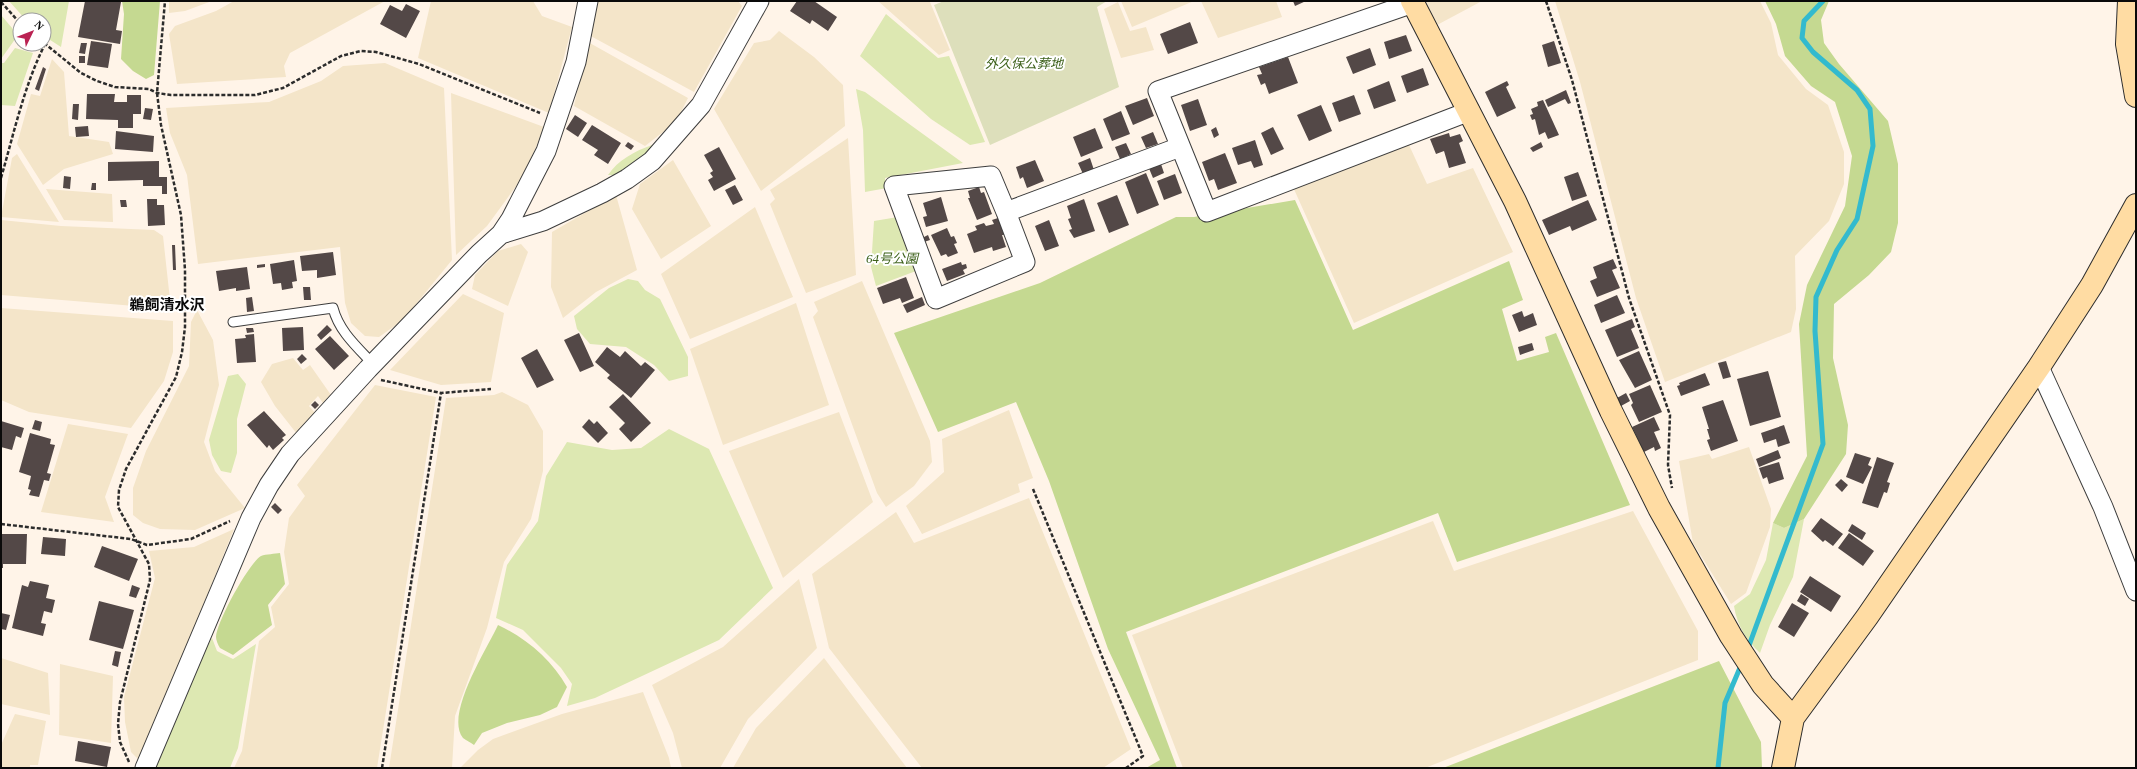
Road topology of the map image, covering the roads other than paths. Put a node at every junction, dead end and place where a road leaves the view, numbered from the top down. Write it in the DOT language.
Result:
graph roads {
  1 [pos="588,1"];
  2 [pos="759,1"];
  3 [pos="2129,1"];
  4 [pos="1413,2"];
  5 [pos="2136,96"];
  6 [pos="1470,110"];
  7 [pos="1180,147"];
  8 [pos="2136,205"];
  9 [pos="1006,212"];
  10 [pos="501,234"];
  11 [pos="233,322"];
  12 [pos="370,366"];
  13 [pos="2038,367"];
  14 [pos="2136,591"];
  15 [pos="1793,718"];
  16 [pos="138,766"];
  17 [pos="1782,768"];
  1 -- 10 [label="street"];
  2 -- 10 [label="street"];
  3 -- 5 [label="street"];
  4 -- 6 [label="street"];
  4 -- 7 [label="street"];
  6 -- 7 [label="street"];
  6 -- 15 [label="street"];
  7 -- 9 [label="street"];
  8 -- 13 [label="street"];
  9 -- 9 [label="street"];
  10 -- 12 [label="street"];
  11 -- 12 [label="lane"];
  12 -- 16 [label="street"];
  13 -- 14 [label="street"];
  13 -- 15 [label="street"];
  15 -- 17 [label="street"];
}
